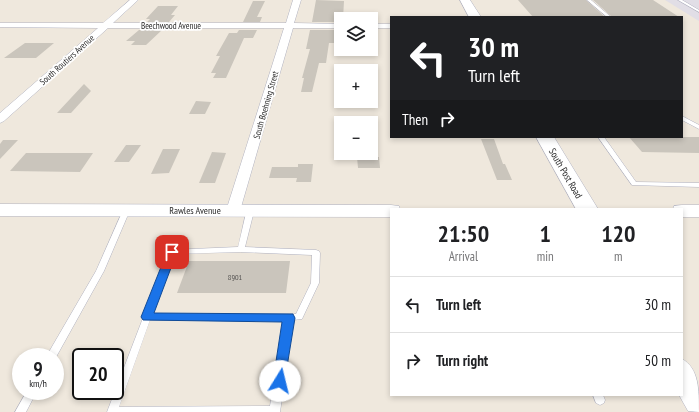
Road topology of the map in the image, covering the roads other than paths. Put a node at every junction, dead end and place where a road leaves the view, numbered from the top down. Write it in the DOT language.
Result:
graph roads {
  1 [pos="134,0"];
  2 [pos="297,0"];
  3 [pos="465,0"];
  4 [pos="588,0"];
  5 [pos="680,0"];
  6 [pos="699,11"];
  7 [pos="474,16"];
  8 [pos="608,16"];
  9 [pos="0,25"];
  10 [pos="106,26"];
  11 [pos="289,26"];
  12 [pos="334,26"];
  13 [pos="378,26"];
  14 [pos="390,26"];
  15 [pos="0,119"];
  16 [pos="683,119"];
  17 [pos="699,127"];
  18 [pos="546,138"];
  19 [pos="603,138"];
  20 [pos="699,185"];
  21 [pos="586,208"];
  22 [pos="0,210"];
  23 [pos="126,210"];
  24 [pos="242,211"];
  25 [pos="390,211"];
  26 [pos="683,211"];
  27 [pos="699,211"];
  28 [pos="240,249"];
  29 [pos="147,317"];
  30 [pos="289,318"];
  31 [pos="56,348"];
  32 [pos="683,374"];
  33 [pos="27,400"];
  34 [pos="699,401"];
  35 [pos="20,412"];
  1 -- 10 [label="street, South Routiers Avenue"];
  2 -- 11 [label="street, South Boehning Street"];
  3 -- 7 [label="street"];
  4 -- 8 [label="lane"];
  5 -- 6 [label="lane"];
  9 -- 10 [label="street, Beechwood Avenue"];
  10 -- 11 [label="street, Beechwood Avenue"];
  10 -- 15 [label="street, South Routiers Avenue"];
  11 -- 12 [label="street, Beechwood Avenue"];
  11 -- 24 [label="street, South Boehning Street"];
  13 -- 14 [label="street"];
  16 -- 17 [label="lane"];
  18 -- 21 [label="street, South Post Road"];
  19 -- 20 [label="lane"];
  22 -- 23 [label="street, Rawles Avenue"];
  23 -- 24 [label="street, Rawles Avenue"];
  23 -- 31 [label="lane"];
  24 -- 25 [label="street, Rawles Avenue"];
  24 -- 28 [label="lane"];
  26 -- 27 [label="street"];
  28 -- 29 [label="lane"];
  28 -- 30 [label="lane"];
  29 -- 30 [label="lane"];
  29 -- 30 [label="lane"];
  32 -- 34 [label="street"];
  33 -- 35 [label="lane"];
}
